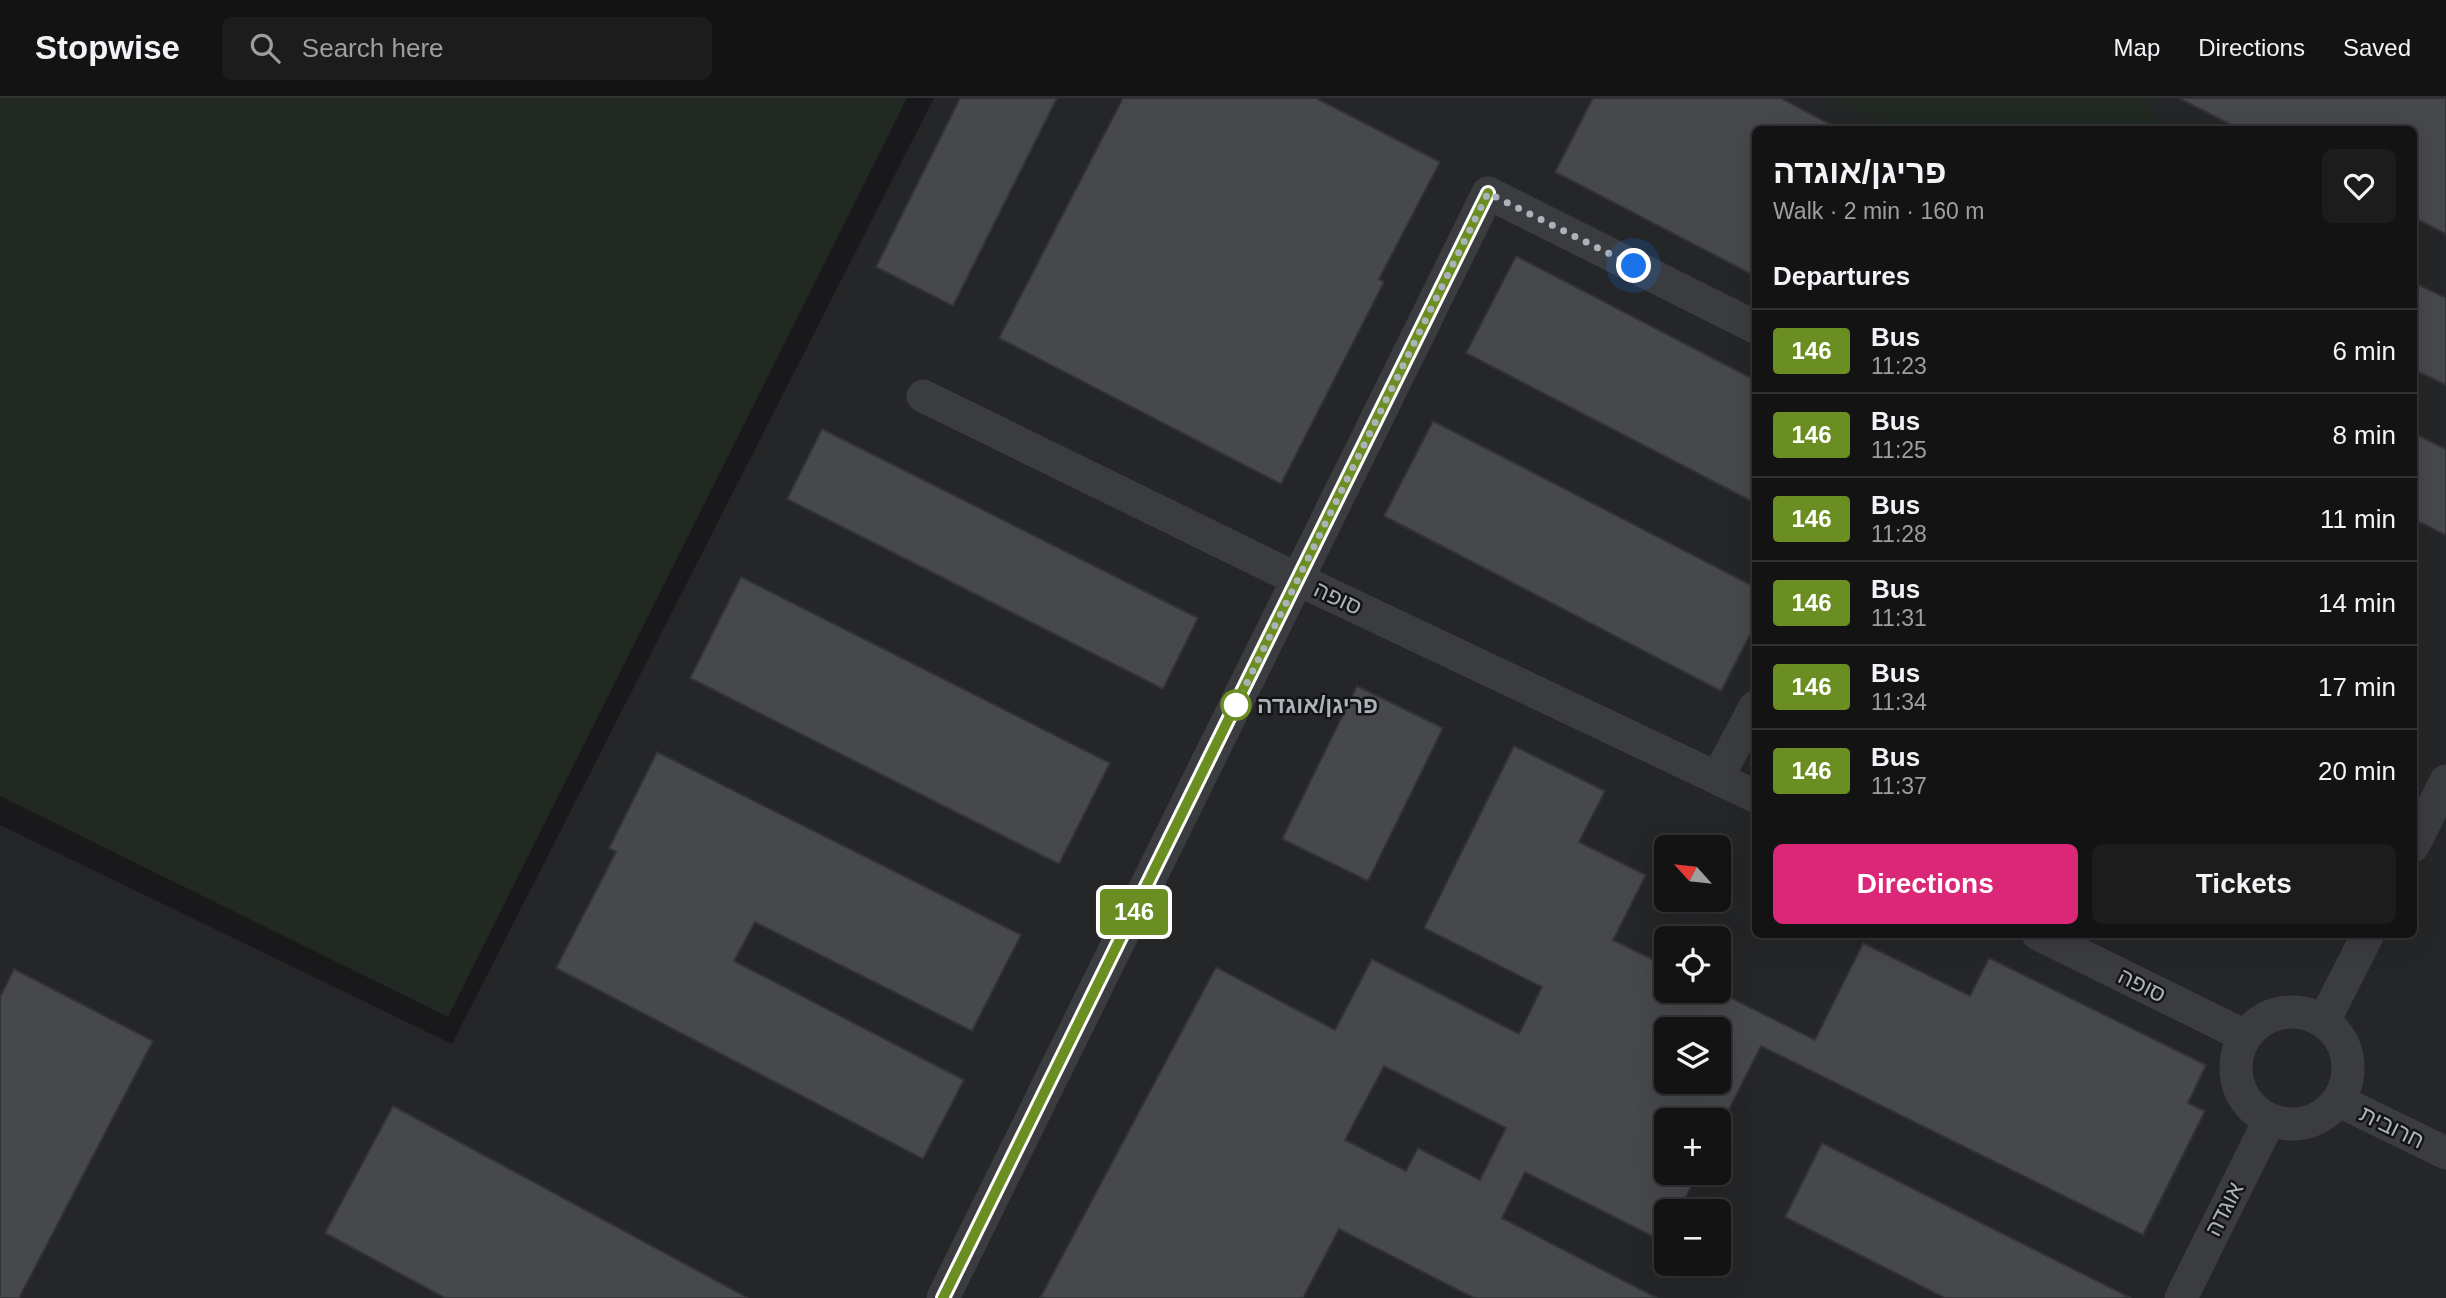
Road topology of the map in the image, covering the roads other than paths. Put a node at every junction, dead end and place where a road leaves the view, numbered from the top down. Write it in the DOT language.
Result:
graph roads {
  1 [pos="1752,325"];
  2 [pos="923,396"];
  3 [pos="1299,579"];
  4 [pos="1752,713"];
  5 [pos="1718,777"];
  6 [pos="2446,781"];
  7 [pos="1752,794"];
  8 [pos="2417,838"];
  9 [pos="2046,938"];
  10 [pos="2366,938"];
  11 [pos="2324,1021"];
  12 [pos="2245,1036"];
  13 [pos="2339,1101"];
  14 [pos="2269,1121"];
  15 [pos="2446,1153"];
  16 [pos="943,1298"];
  17 [pos="2181,1298"];
  1 -- 3 [label="street"];
  2 -- 3 [label="street, סופה"];
  3 -- 5 [label="street, סופה"];
  3 -- 16 [label="street"];
  4 -- 5 [label="street"];
  5 -- 7 [label="street, סופה"];
  6 -- 8 [label="street"];
  9 -- 12 [label="street, סופה"];
  10 -- 11 [label="street"];
  11 -- 12 [label="street"];
  11 -- 13 [label="street"];
  12 -- 14 [label="street"];
  13 -- 14 [label="street"];
  13 -- 15 [label="street, חרובית"];
  14 -- 17 [label="street, אוגדה"];
}
